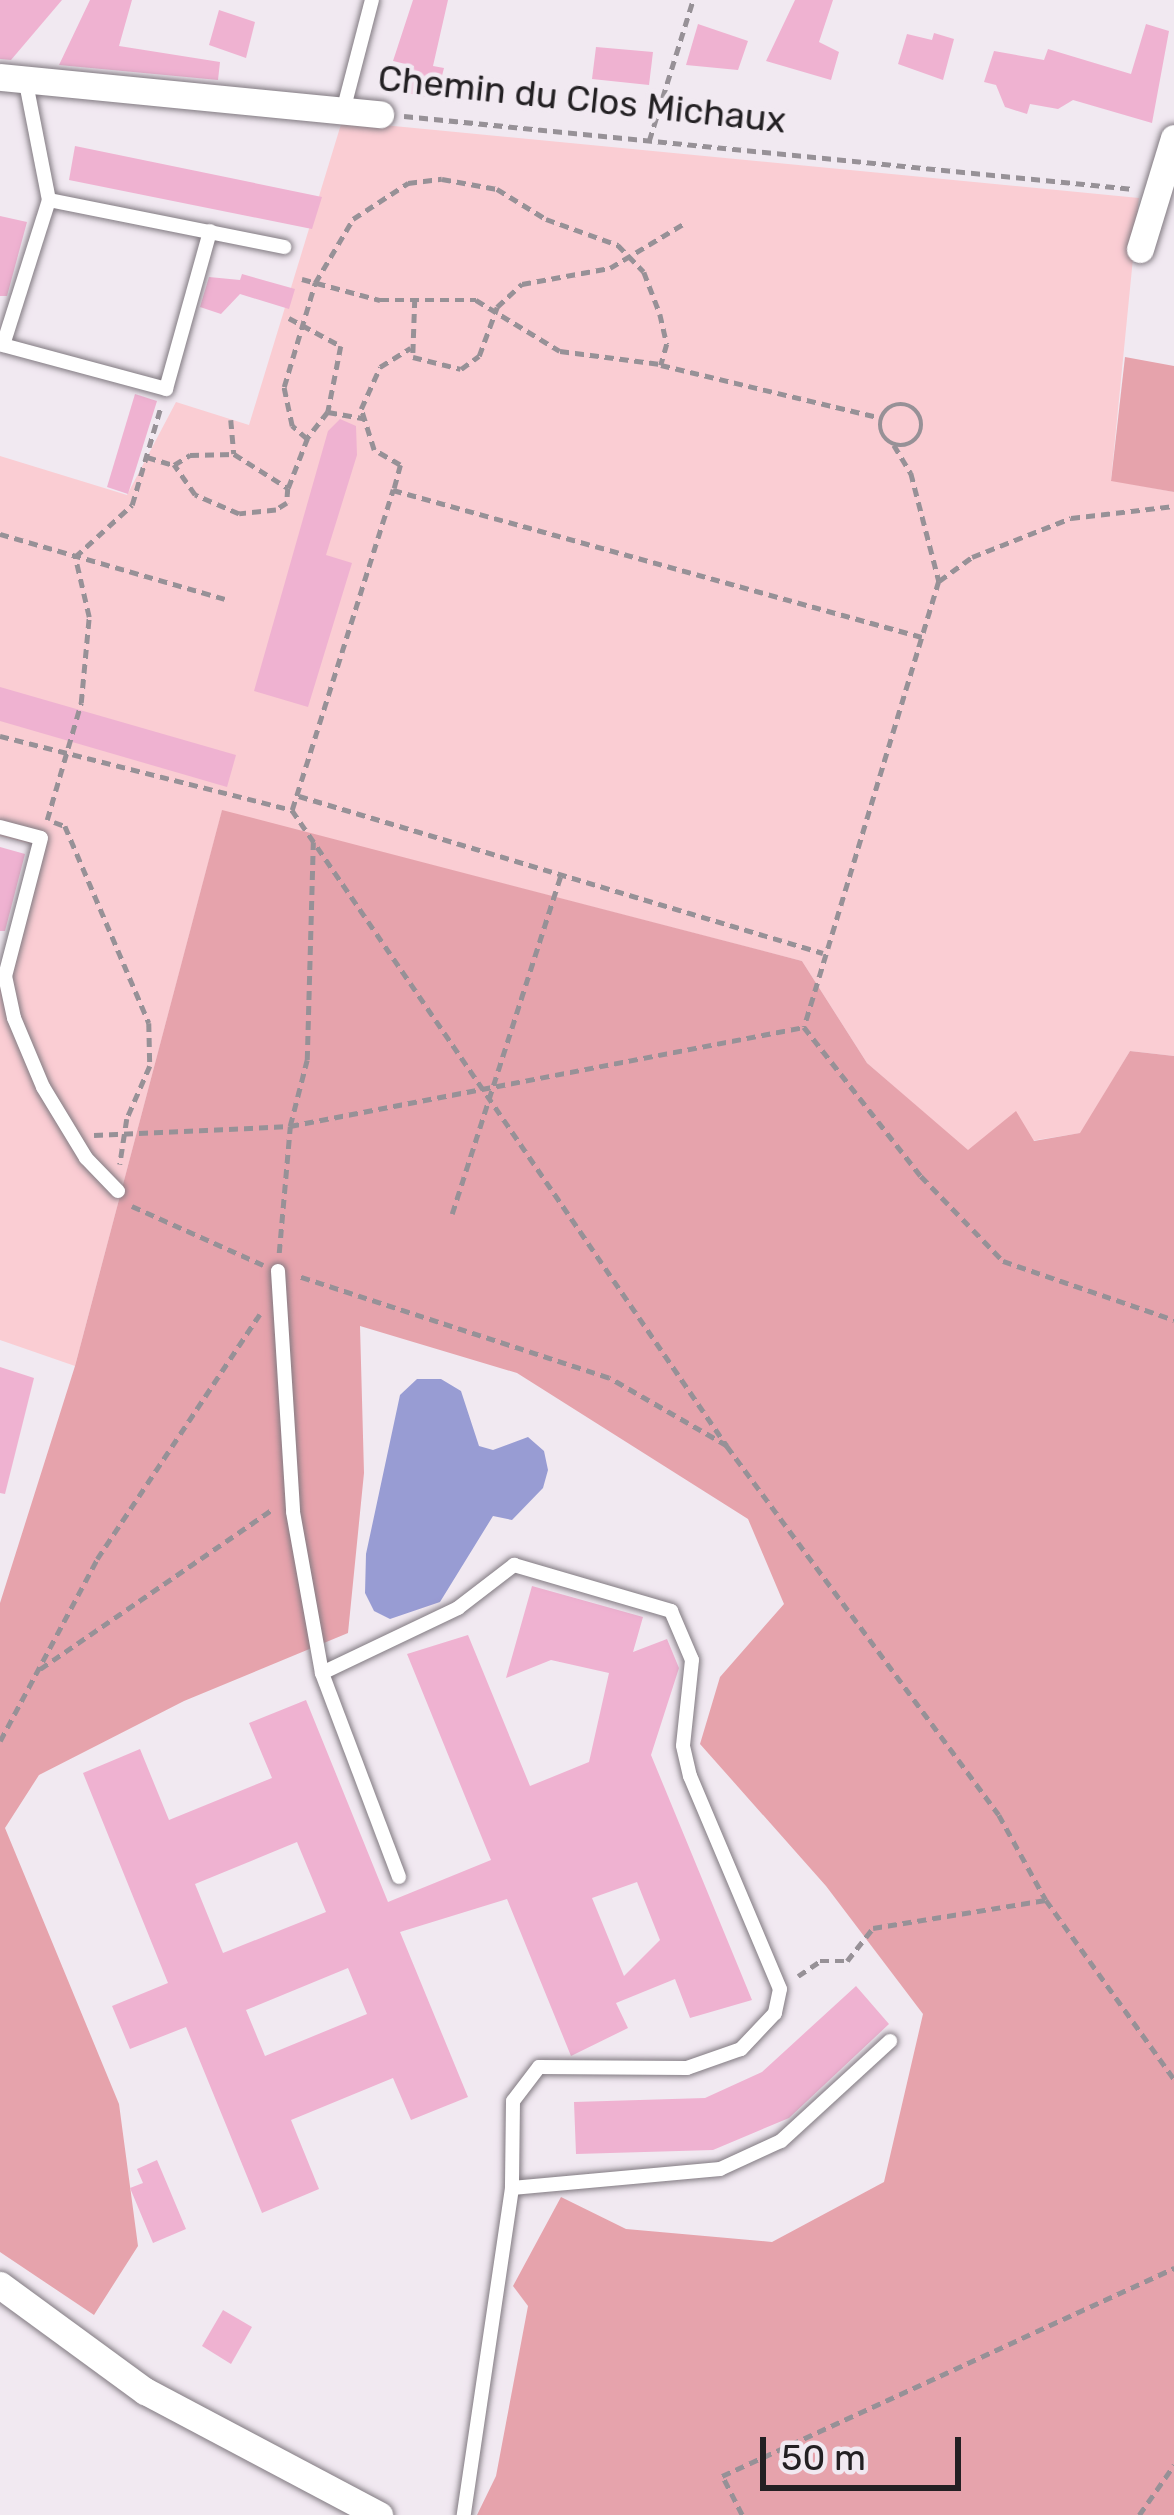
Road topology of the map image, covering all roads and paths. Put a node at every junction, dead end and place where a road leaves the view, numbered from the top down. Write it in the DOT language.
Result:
graph roads {
  1 [pos="372,0"];
  2 [pos="693,0"];
  3 [pos="13,80"];
  4 [pos="343,111"];
  5 [pos="380,114"];
  6 [pos="1174,138"];
  7 [pos="649,141"];
  8 [pos="1157,191"];
  9 [pos="49,200"];
  10 [pos="686,223"];
  11 [pos="210,231"];
  12 [pos="284,247"];
  13 [pos="1140,249"];
  14 [pos="634,256"];
  15 [pos="302,279"];
  16 [pos="315,283"];
  17 [pos="416,298"];
  18 [pos="496,307"];
  19 [pos="289,318"];
  20 [pos="302,321"];
  21 [pos="410,348"];
  22 [pos="661,364"];
  23 [pos="166,389"];
  24 [pos="328,412"];
  25 [pos="363,418"];
  26 [pos="880,418"];
  27 [pos="231,420"];
  28 [pos="307,439"];
  29 [pos="894,446"];
  30 [pos="234,454"];
  31 [pos="147,457"];
  32 [pos="174,465"];
  33 [pos="288,488"];
  34 [pos="393,490"];
  35 [pos="1174,506"];
  36 [pos="0,534"];
  37 [pos="75,557"];
  38 [pos="939,581"];
  39 [pos="225,599"];
  40 [pos="922,637"];
  41 [pos="0,736"];
  42 [pos="67,754"];
  43 [pos="299,796"];
  44 [pos="292,810"];
  45 [pos="47,820"];
  46 [pos="0,827"];
  47 [pos="41,838"];
  48 [pos="314,841"];
  49 [pos="561,874"];
  50 [pos="823,953"];
  51 [pos="804,1027"];
  52 [pos="489,1092"];
  53 [pos="290,1126"];
  54 [pos="123,1134"];
  55 [pos="73,1136"];
  56 [pos="118,1191"];
  57 [pos="452,1214"];
  58 [pos="279,1278"];
  59 [pos="1174,1320"];
  60 [pos="728,1446"];
  61 [pos="292,1495"];
  62 [pos="37,1671"];
  63 [pos="322,1673"];
  64 [pos="0,1741"];
  65 [pos="399,1876"];
  66 [pos="1046,1900"];
  67 [pos="780,1989"];
  68 [pos="890,2041"];
  69 [pos="1174,2079"];
  70 [pos="512,2188"];
  71 [pos="1174,2268"];
  72 [pos="0,2285"];
  73 [pos="1174,2465"];
  74 [pos="379,2515"];
  75 [pos="464,2515"];
  76 [pos="742,2515"];
  77 [pos="1139,2515"];
  1 -- 4 [label="lane"];
  2 -- 7 [label="path"];
  3 -- 4 [label="street, Chemin du Clos Michaux"];
  3 -- 9 [label="lane"];
  4 -- 5 [label="street, Chemin du Clos Michaux"];
  5 -- 7 [label="path, Chemin du Clos Michaux"];
  6 -- 8 [label="street"];
  7 -- 8 [label="path, Chemin du Clos Michaux"];
  8 -- 13 [label="street"];
  9 -- 11 [label="lane"];
  9 -- 23 [label="lane"];
  10 -- 14 [label="path"];
  11 -- 12 [label="lane"];
  11 -- 23 [label="lane"];
  14 -- 16 [label="path"];
  14 -- 18 [label="path"];
  14 -- 22 [label="path"];
  15 -- 16 [label="path"];
  16 -- 17 [label="path"];
  16 -- 20 [label="path"];
  17 -- 18 [label="path"];
  17 -- 21 [label="path"];
  18 -- 21 [label="path"];
  18 -- 22 [label="path"];
  19 -- 20 [label="path"];
  20 -- 24 [label="path"];
  20 -- 28 [label="path"];
  21 -- 25 [label="path"];
  22 -- 26 [label="path"];
  23 -- 31 [label="path"];
  24 -- 25 [label="path"];
  24 -- 28 [label="path"];
  25 -- 34 [label="path"];
  26 -- 29 [label="path"];
  26 -- 29 [label="path"];
  27 -- 30 [label="path"];
  28 -- 33 [label="path"];
  29 -- 38 [label="path"];
  30 -- 32 [label="path"];
  30 -- 33 [label="path"];
  31 -- 32 [label="path"];
  31 -- 37 [label="path"];
  32 -- 33 [label="path"];
  34 -- 40 [label="path"];
  34 -- 43 [label="path"];
  35 -- 38 [label="path"];
  36 -- 37 [label="path"];
  37 -- 39 [label="path"];
  37 -- 42 [label="path"];
  38 -- 40 [label="path"];
  40 -- 50 [label="path"];
  41 -- 42 [label="path"];
  42 -- 44 [label="path"];
  42 -- 45 [label="path"];
  43 -- 44 [label="path"];
  43 -- 49 [label="path"];
  44 -- 48 [label="path"];
  45 -- 47 [label="path"];
  45 -- 54 [label="path"];
  46 -- 47 [label="lane"];
  47 -- 55 [label="lane"];
  48 -- 52 [label="path"];
  48 -- 53 [label="path"];
  49 -- 50 [label="path"];
  49 -- 52 [label="path"];
  50 -- 51 [label="path"];
  51 -- 52 [label="path"];
  51 -- 59 [label="path"];
  52 -- 53 [label="path"];
  52 -- 57 [label="path"];
  52 -- 60 [label="path"];
  53 -- 54 [label="path"];
  53 -- 58 [label="path"];
  54 -- 55 [label="path"];
  54 -- 56 [label="path"];
  55 -- 56 [label="lane"];
  56 -- 58 [label="path"];
  58 -- 60 [label="path"];
  58 -- 61 [label="lane"];
  58 -- 62 [label="path"];
  60 -- 66 [label="path"];
  61 -- 62 [label="path"];
  61 -- 63 [label="lane"];
  62 -- 64 [label="path"];
  63 -- 65 [label="lane"];
  63 -- 67 [label="lane"];
  66 -- 67 [label="path"];
  66 -- 69 [label="path"];
  67 -- 70 [label="lane"];
  68 -- 70 [label="lane"];
  70 -- 75 [label="lane"];
  71 -- 76 [label="path"];
  72 -- 74 [label="street"];
  73 -- 77 [label="path"];
}
